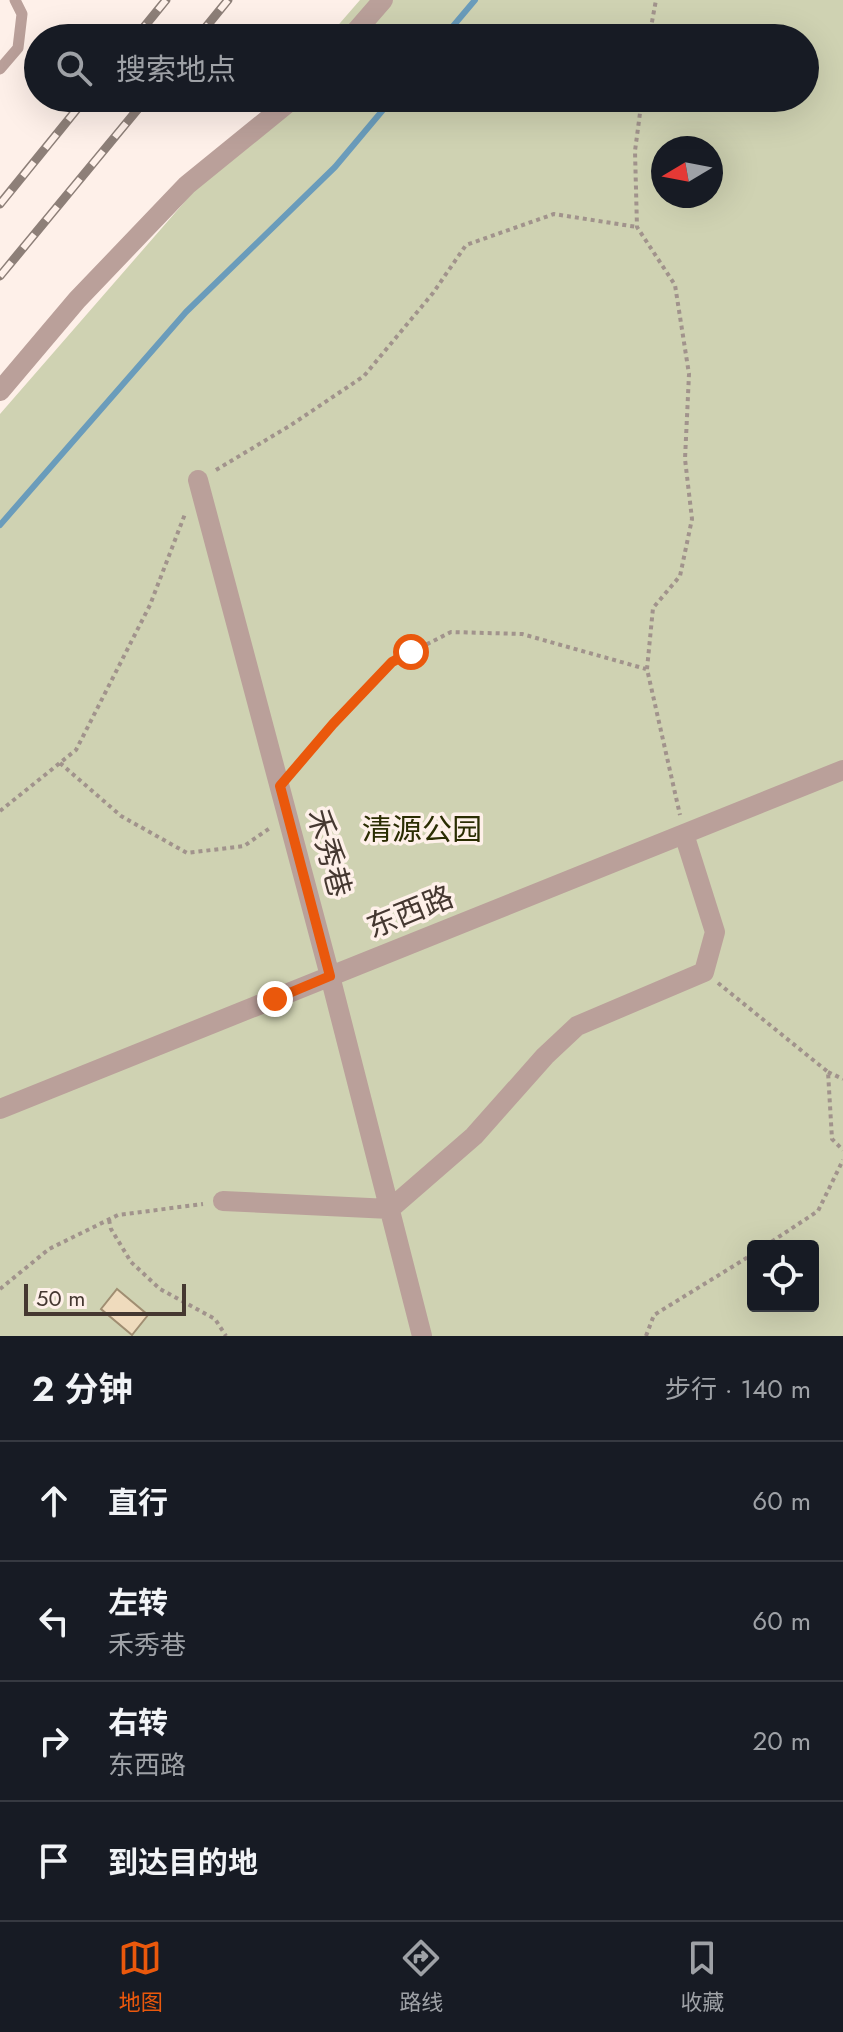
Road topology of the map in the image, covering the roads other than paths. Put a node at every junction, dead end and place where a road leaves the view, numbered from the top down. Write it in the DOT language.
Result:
graph roads {
  1 [pos="15,0"];
  2 [pos="383,0"];
  3 [pos="362,24"];
  4 [pos="0,69"];
  5 [pos="277,112"];
  6 [pos="0,391"];
  7 [pos="198,480"];
  8 [pos="843,770"];
  9 [pos="684,834"];
  10 [pos="330,976"];
  11 [pos="0,1109"];
  12 [pos="223,1201"];
  13 [pos="390,1209"];
  14 [pos="422,1336"];
  1 -- 4 [label="lane"];
  2 -- 3 [label="street"];
  5 -- 6 [label="street"];
  7 -- 10 [label="street, 禾秀巷"];
  8 -- 9 [label="street, 东西路"];
  9 -- 10 [label="street, 东西路"];
  9 -- 13 [label="street"];
  10 -- 11 [label="street, 东西路"];
  10 -- 13 [label="street, 禾秀巷"];
  12 -- 13 [label="street"];
  13 -- 14 [label="street, 禾秀巷"];
}
